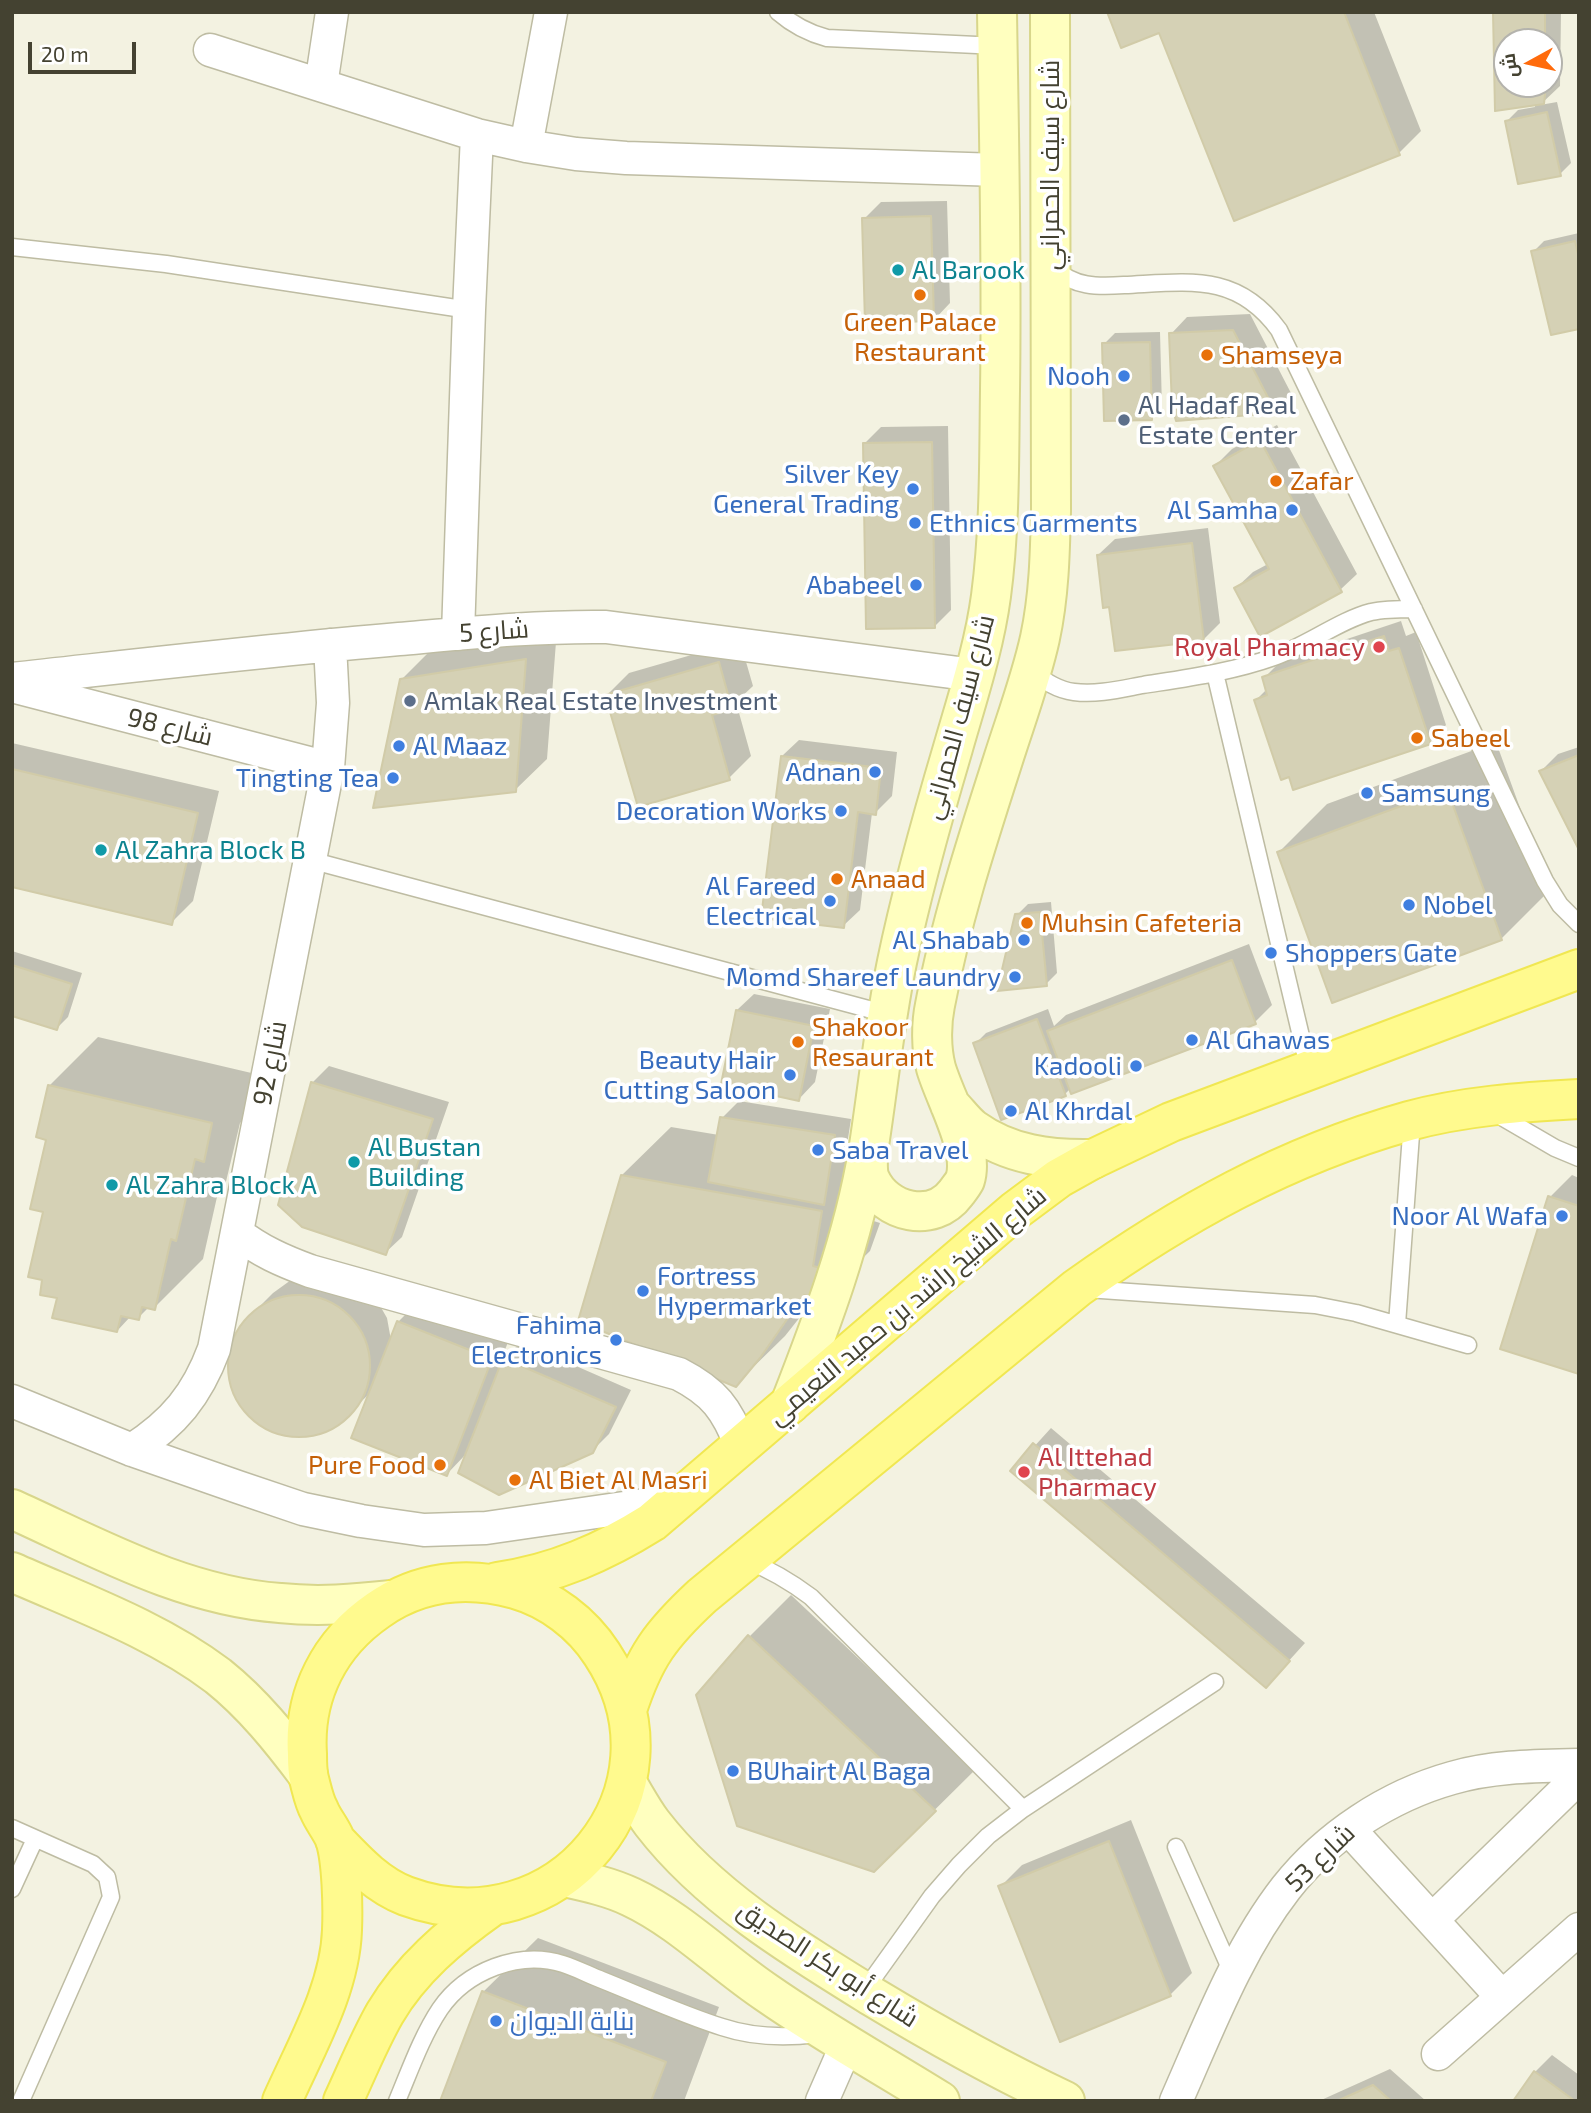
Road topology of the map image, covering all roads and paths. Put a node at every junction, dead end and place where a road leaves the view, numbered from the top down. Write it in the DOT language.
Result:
graph roads {
  1 [pos="331,12"];
  2 [pos="551,12"];
  3 [pos="778,12"];
  4 [pos="1050,12"];
  5 [pos="998,29"];
  6 [pos="210,50"];
  7 [pos="321,85"];
  8 [pos="477,135"];
  9 [pos="526,146"];
  10 [pos="999,170"];
  11 [pos="12,247"];
  12 [pos="1050,265"];
  13 [pos="469,310"];
  14 [pos="1414,610"];
  15 [pos="458,634"];
  16 [pos="330,645"];
  17 [pos="1032,671"];
  18 [pos="1215,673"];
  19 [pos="974,675"];
  20 [pos="12,679"];
  21 [pos="12,686"];
  22 [pos="327,768"];
  23 [pos="310,860"];
  24 [pos="1579,924"];
  25 [pos="1579,970"];
  26 [pos="887,1014"];
  27 [pos="1309,1070"];
  28 [pos="1579,1099"];
  29 [pos="950,1104"];
  30 [pos="1484,1107"];
  31 [pos="1412,1121"];
  32 [pos="868,1153"];
  33 [pos="1579,1158"];
  34 [pos="1093,1159"];
  35 [pos="237,1233"];
  36 [pos="1077,1288"];
  37 [pos="1397,1324"];
  38 [pos="1468,1345"];
  39 [pos="12,1401"];
  40 [pos="790,1404"];
  41 [pos="741,1446"];
  42 [pos="132,1450"];
  43 [pos="679,1500"];
  44 [pos="12,1509"];
  45 [pos="746,1560"];
  46 [pos="12,1572"];
  47 [pos="492,1583"];
  48 [pos="393,1600"];
  49 [pos="1215,1682"];
  50 [pos="627,1710"];
  51 [pos="1579,1765"];
  52 [pos="308,1775"];
  53 [pos="1579,1777"];
  54 [pos="627,1783"];
  55 [pos="1023,1809"];
  56 [pos="12,1828"];
  57 [pos="1349,1829"];
  58 [pos="35,1839"];
  59 [pos="335,1840"];
  60 [pos="1176,1847"];
  61 [pos="564,1877"];
  62 [pos="12,1889"];
  63 [pos="491,1907"];
  64 [pos="1432,1920"];
  65 [pos="1579,1929"];
  66 [pos="1233,1975"];
  67 [pos="864,1991"];
  68 [pos="1502,1997"];
  69 [pos="838,2039"];
  70 [pos="1438,2054"];
  71 [pos="21,2101"];
  72 [pos="282,2101"];
  73 [pos="343,2101"];
  74 [pos="397,2101"];
  75 [pos="822,2101"];
  76 [pos="940,2101"];
  77 [pos="1065,2101"];
  78 [pos="1176,2101"];
  1 -- 7 [label="street"];
  2 -- 9 [label="street"];
  3 -- 5 [label="lane"];
  4 -- 12 [label="street, شارع سيف الحمراني"];
  5 -- 10 [label="street, شارع سيف الحمراني"];
  6 -- 7 [label="street"];
  7 -- 8 [label="street"];
  8 -- 9 [label="street"];
  8 -- 13 [label="street"];
  9 -- 10 [label="street"];
  10 -- 19 [label="street, شارع سيف الحمراني"];
  11 -- 13 [label="lane"];
  12 -- 14 [label="lane"];
  12 -- 17 [label="street, شارع سيف الحمراني"];
  13 -- 15 [label="street"];
  14 -- 18 [label="lane"];
  14 -- 24 [label="lane"];
  15 -- 16 [label="street, شارع 5"];
  15 -- 19 [label="street, شارع 5"];
  16 -- 20 [label="street, شارع 5"];
  16 -- 22 [label="street, شارع 92"];
  17 -- 18 [label="lane"];
  17 -- 29 [label="street, شارع سيف الحمراني"];
  18 -- 27 [label="lane"];
  19 -- 26 [label="street, شارع سيف الحمراني"];
  21 -- 22 [label="street, شارع 98"];
  22 -- 23 [label="street, شارع 92"];
  23 -- 26 [label="lane"];
  23 -- 35 [label="street, شارع 92"];
  25 -- 27 [label="main road, شارع الشيخ راشد بن حميد النعيمي"];
  26 -- 32 [label="street, شارع سيف الحمراني"];
  27 -- 34 [label="main road, شارع الشيخ راشد بن حميد النعيمي"];
  28 -- 30 [label="main road"];
  29 -- 32 [label="street"];
  29 -- 34 [label="street, شارع سيف الحمراني"];
  30 -- 31 [label="main road"];
  30 -- 33 [label="lane"];
  31 -- 36 [label="main road"];
  31 -- 37 [label="lane"];
  32 -- 40 [label="street, شارع سيف الحمراني"];
  34 -- 40 [label="main road, شارع الشيخ راشد بن حميد النعيمي"];
  35 -- 41 [label="street"];
  35 -- 42 [label="street, شارع 92"];
  36 -- 37 [label="lane"];
  36 -- 45 [label="main road"];
  37 -- 38 [label="lane"];
  39 -- 42 [label="street"];
  40 -- 41 [label="main road, شارع الشيخ راشد بن حميد النعيمي"];
  41 -- 43 [label="main road, شارع الشيخ راشد بن حميد النعيمي"];
  42 -- 43 [label="street"];
  43 -- 47 [label="main road, شارع الشيخ راشد بن حميد النعيمي"];
  44 -- 48 [label="street"];
  45 -- 50 [label="main road"];
  45 -- 55 [label="lane"];
  46 -- 52 [label="street"];
  47 -- 48 [label="main road"];
  47 -- 50 [label="main road"];
  48 -- 52 [label="main road"];
  49 -- 55 [label="lane"];
  50 -- 54 [label="main road"];
  51 -- 57 [label="street, شارع 53"];
  52 -- 59 [label="main road"];
  53 -- 64 [label="street"];
  54 -- 61 [label="main road"];
  54 -- 67 [label="street, شارع أبو بكر الصديق"];
  55 -- 67 [label="lane"];
  56 -- 58 [label="lane"];
  57 -- 64 [label="street"];
  57 -- 66 [label="street, شارع 53"];
  58 -- 62 [label="lane"];
  58 -- 71 [label="lane"];
  59 -- 63 [label="main road"];
  59 -- 72 [label="main road"];
  60 -- 66 [label="lane"];
  61 -- 63 [label="main road"];
  61 -- 69 [label="street, شارع أبو بكر الصديق"];
  63 -- 73 [label="main road"];
  64 -- 68 [label="street"];
  65 -- 68 [label="street"];
  66 -- 78 [label="street, شارع 53"];
  67 -- 77 [label="street, شارع أبو بكر الصديق"];
  68 -- 70 [label="street"];
  69 -- 74 [label="lane"];
  69 -- 75 [label="street"];
  69 -- 76 [label="street, شارع أبو بكر الصديق"];
}
